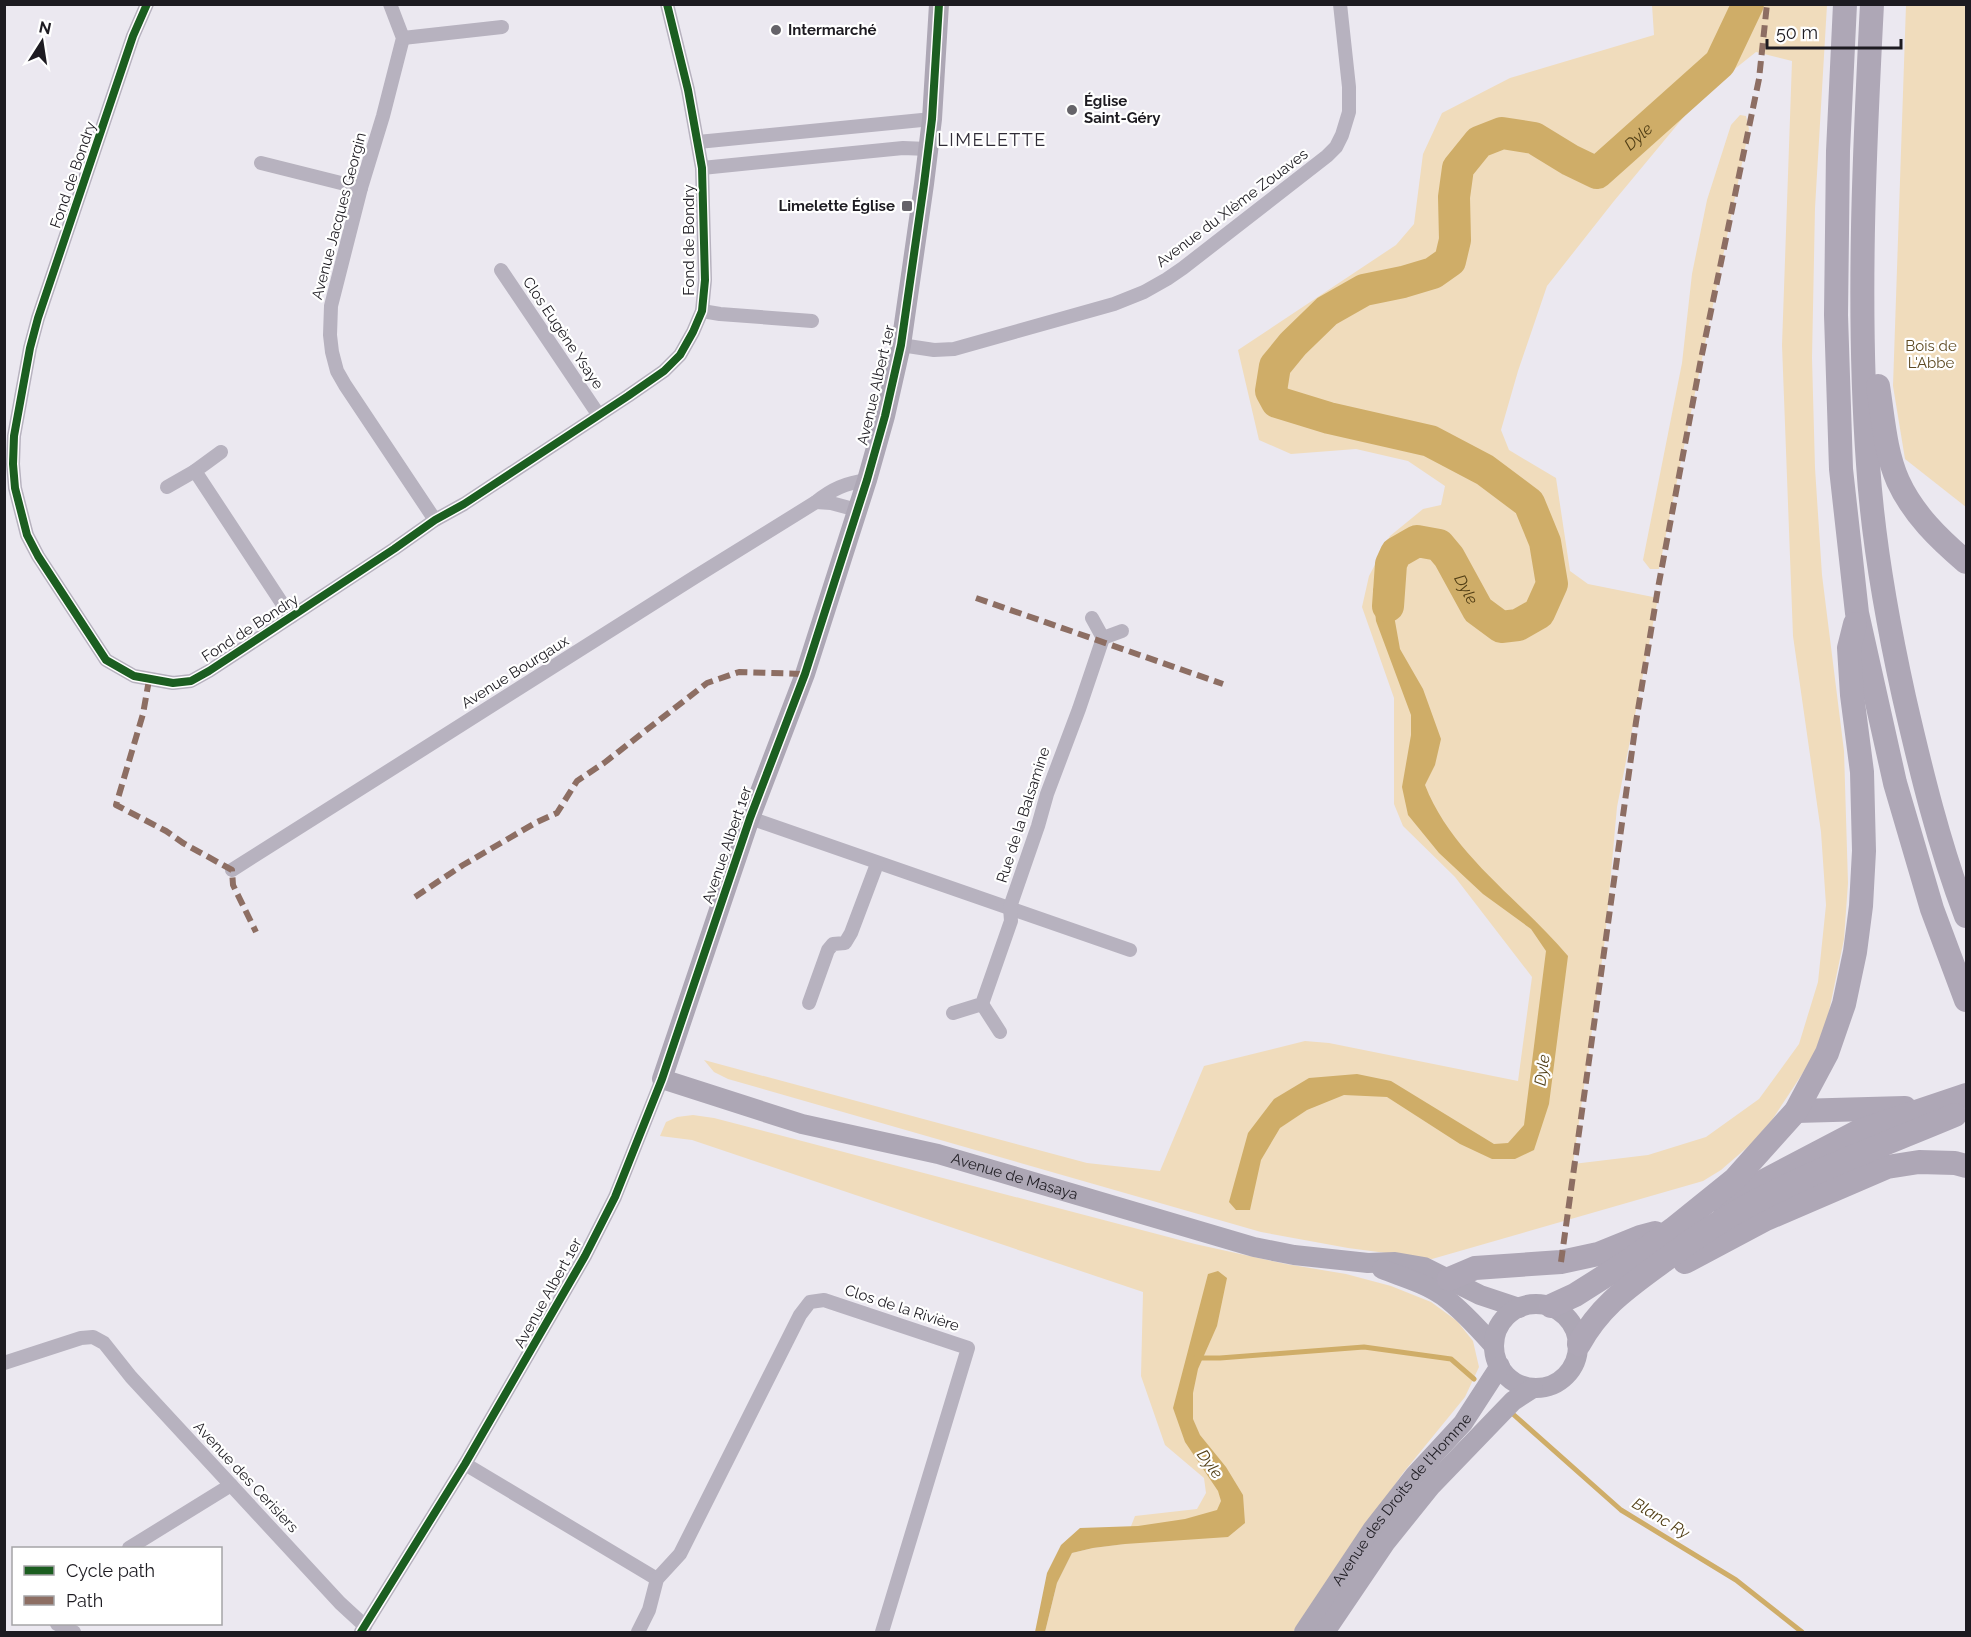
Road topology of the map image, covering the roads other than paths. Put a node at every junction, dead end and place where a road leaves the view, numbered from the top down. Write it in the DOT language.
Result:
graph roads {
  1 [pos="147,4"];
  2 [pos="390,4"];
  3 [pos="667,4"];
  4 [pos="939,4"];
  5 [pos="1340,4"];
  6 [pos="1845,4"];
  7 [pos="1872,4"];
  8 [pos="502,27"];
  9 [pos="403,38"];
  10 [pos="932,119"];
  11 [pos="698,142"];
  12 [pos="928,149"];
  13 [pos="261,163"];
  14 [pos="702,168"];
  15 [pos="361,188"];
  16 [pos="501,270"];
  17 [pos="702,311"];
  18 [pos="1862,318"];
  19 [pos="812,321"];
  20 [pos="901,345"];
  21 [pos="598,414"];
  22 [pos="220,453"];
  23 [pos="195,471"];
  24 [pos="867,480"];
  25 [pos="167,487"];
  26 [pos="816,502"];
  27 [pos="857,510"];
  28 [pos="435,520"];
  29 [pos="1966,562"];
  30 [pos="1857,613"];
  31 [pos="291,617"];
  32 [pos="1092,618"];
  33 [pos="1122,631"];
  34 [pos="1103,638"];
  35 [pos="750,818"];
  36 [pos="877,864"];
  37 [pos="232,870"];
  38 [pos="1010,907"];
  39 [pos="1966,916"];
  40 [pos="1130,950"];
  41 [pos="1966,1000"];
  42 [pos="809,1003"];
  43 [pos="982,1004"];
  44 [pos="953,1013"];
  45 [pos="1000,1032"];
  46 [pos="662,1079"];
  47 [pos="1966,1095"];
  48 [pos="1933,1108"];
  49 [pos="1796,1111"];
  50 [pos="1966,1111"];
  51 [pos="1966,1166"];
  52 [pos="1673,1229"];
  53 [pos="1368,1263"];
  54 [pos="1653,1269"];
  55 [pos="1449,1280"];
  56 [pos="1551,1306"];
  57 [pos="1519,1308"];
  58 [pos="1579,1344"];
  59 [pos="1494,1346"];
  60 [pos="4,1363"];
  61 [pos="1500,1366"];
  62 [pos="1533,1388"];
  63 [pos="465,1464"];
  64 [pos="231,1485"];
  65 [pos="131,1547"];
  66 [pos="657,1579"];
  67 [pos="363,1629"];
  68 [pos="638,1632"];
  69 [pos="882,1632"];
  70 [pos="1304,1632"];
  71 [pos="1325,1632"];
  1 -- 31 [label="street, Fond de Bondry"];
  2 -- 9 [label="street"];
  3 -- 11 [label="street, Fond de Bondry"];
  4 -- 10 [label="main road, Avenue Albert 1er"];
  5 -- 20 [label="street, Avenue du XIème Zouaves"];
  6 -- 30 [label="highway"];
  7 -- 18 [label="highway"];
  8 -- 9 [label="street"];
  9 -- 15 [label="street, Avenue Jacques Georgin"];
  10 -- 11 [label="street"];
  10 -- 12 [label="main road, Avenue Albert 1er"];
  11 -- 14 [label="street, Fond de Bondry"];
  12 -- 14 [label="street, Fond de Bondry"];
  12 -- 20 [label="main road, Avenue Albert 1er"];
  13 -- 15 [label="street"];
  14 -- 17 [label="street, Fond de Bondry"];
  15 -- 28 [label="street, Avenue Jacques Georgin"];
  16 -- 21 [label="street, Clos Eugène Ysaye"];
  17 -- 19 [label="street"];
  17 -- 21 [label="street, Fond de Bondry"];
  18 -- 29 [label="highway"];
  18 -- 39 [label="highway"];
  20 -- 24 [label="main road, Avenue Albert 1er"];
  21 -- 28 [label="street, Fond de Bondry"];
  22 -- 23 [label="street"];
  23 -- 25 [label="street"];
  23 -- 31 [label="street"];
  24 -- 26 [label="street, Avenue Bourgaux"];
  24 -- 27 [label="main road, Avenue Albert 1er"];
  26 -- 27 [label="street"];
  26 -- 37 [label="street, Avenue Bourgaux"];
  27 -- 35 [label="main road, Avenue Albert 1er"];
  28 -- 31 [label="street, Fond de Bondry"];
  30 -- 41 [label="highway"];
  30 -- 49 [label="highway"];
  32 -- 34 [label="street"];
  33 -- 34 [label="street"];
  34 -- 38 [label="street, Rue de la Balsamine"];
  35 -- 36 [label="street"];
  35 -- 46 [label="main road, Avenue Albert 1er"];
  36 -- 38 [label="street"];
  36 -- 42 [label="street"];
  38 -- 40 [label="street"];
  38 -- 43 [label="street, Rue de la Balsamine"];
  43 -- 44 [label="street"];
  43 -- 45 [label="street"];
  46 -- 53 [label="main road, Avenue de Masaya"];
  46 -- 63 [label="street, Avenue Albert 1er"];
  47 -- 48 [label="highway"];
  48 -- 49 [label="highway"];
  48 -- 52 [label="highway"];
  49 -- 52 [label="highway"];
  50 -- 54 [label="highway"];
  51 -- 54 [label="highway"];
  52 -- 55 [label="highway"];
  52 -- 56 [label="highway"];
  53 -- 55 [label="main road, Avenue de Masaya"];
  53 -- 59 [label="main road, Avenue de Masaya"];
  54 -- 58 [label="highway"];
  55 -- 57 [label="main road, Avenue de Masaya"];
  56 -- 57 [label="main road"];
  56 -- 58 [label="main road"];
  57 -- 59 [label="main road"];
  58 -- 62 [label="main road"];
  59 -- 61 [label="main road"];
  60 -- 64 [label="street, Avenue des Cerisiers"];
  61 -- 62 [label="main road"];
  61 -- 70 [label="main road, Avenue des Droits de l'Homme"];
  62 -- 71 [label="main road, Avenue des Droits de l'Homme"];
  63 -- 66 [label="street"];
  63 -- 67 [label="street, Avenue Albert 1er"];
  64 -- 65 [label="street"];
  64 -- 67 [label="street, Avenue des Cerisiers"];
  66 -- 68 [label="street, Clos de la Rivière"];
  66 -- 69 [label="street, Clos de la Rivière"];
}
